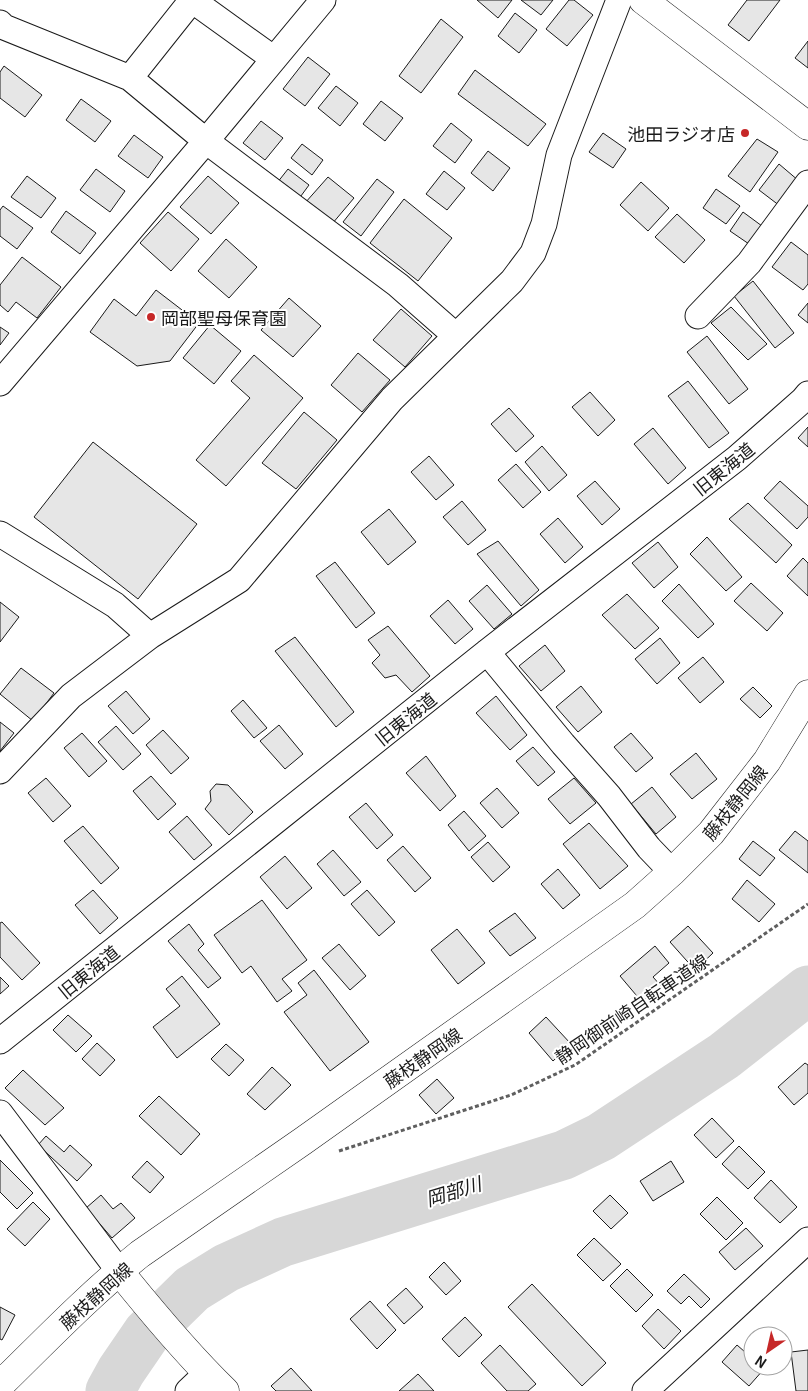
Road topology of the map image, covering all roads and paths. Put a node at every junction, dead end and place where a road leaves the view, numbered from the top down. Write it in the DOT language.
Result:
graph roads {
  1 [pos="323,0"];
  2 [pos="619,0"];
  3 [pos="643,0"];
  4 [pos="0,23"];
  5 [pos="274,59"];
  6 [pos="130,78"];
  7 [pos="808,126"];
  8 [pos="206,141"];
  9 [pos="808,183"];
  10 [pos="698,316"];
  11 [pos="456,336"];
  12 [pos="0,383"];
  13 [pos="808,394"];
  14 [pos="4,544"];
  15 [pos="150,636"];
  16 [pos="487,652"];
  17 [pos="808,694"];
  18 [pos="0,771"];
  19 [pos="672,872"];
  20 [pos="808,904"];
  21 [pos="0,1041"];
  22 [pos="0,1113"];
  23 [pos="334,1153"];
  24 [pos="808,1240"];
  25 [pos="119,1271"];
  26 [pos="0,1385"];
  27 [pos="206,1385"];
  28 [pos="645,1391"];
  1 -- 5 [label="street"];
  2 -- 11 [label="street"];
  3 -- 7 [label="main road"];
  4 -- 6 [label="street"];
  5 -- 6 [label="street"];
  5 -- 8 [label="street"];
  6 -- 8 [label="street"];
  8 -- 11 [label="street"];
  8 -- 12 [label="street"];
  9 -- 10 [label="street"];
  11 -- 15 [label="street"];
  13 -- 16 [label="street, 旧東海道"];
  14 -- 15 [label="street"];
  15 -- 18 [label="street"];
  16 -- 19 [label="street"];
  16 -- 21 [label="street, 旧東海道"];
  17 -- 19 [label="main road, 藤枝静岡線"];
  19 -- 25 [label="main road, 藤枝静岡線"];
  20 -- 23 [label="path, 静岡御前崎自転車道線"];
  22 -- 25 [label="street"];
  24 -- 28 [label="street"];
  25 -- 26 [label="main road, 藤枝静岡線"];
  25 -- 27 [label="main road"];
}
